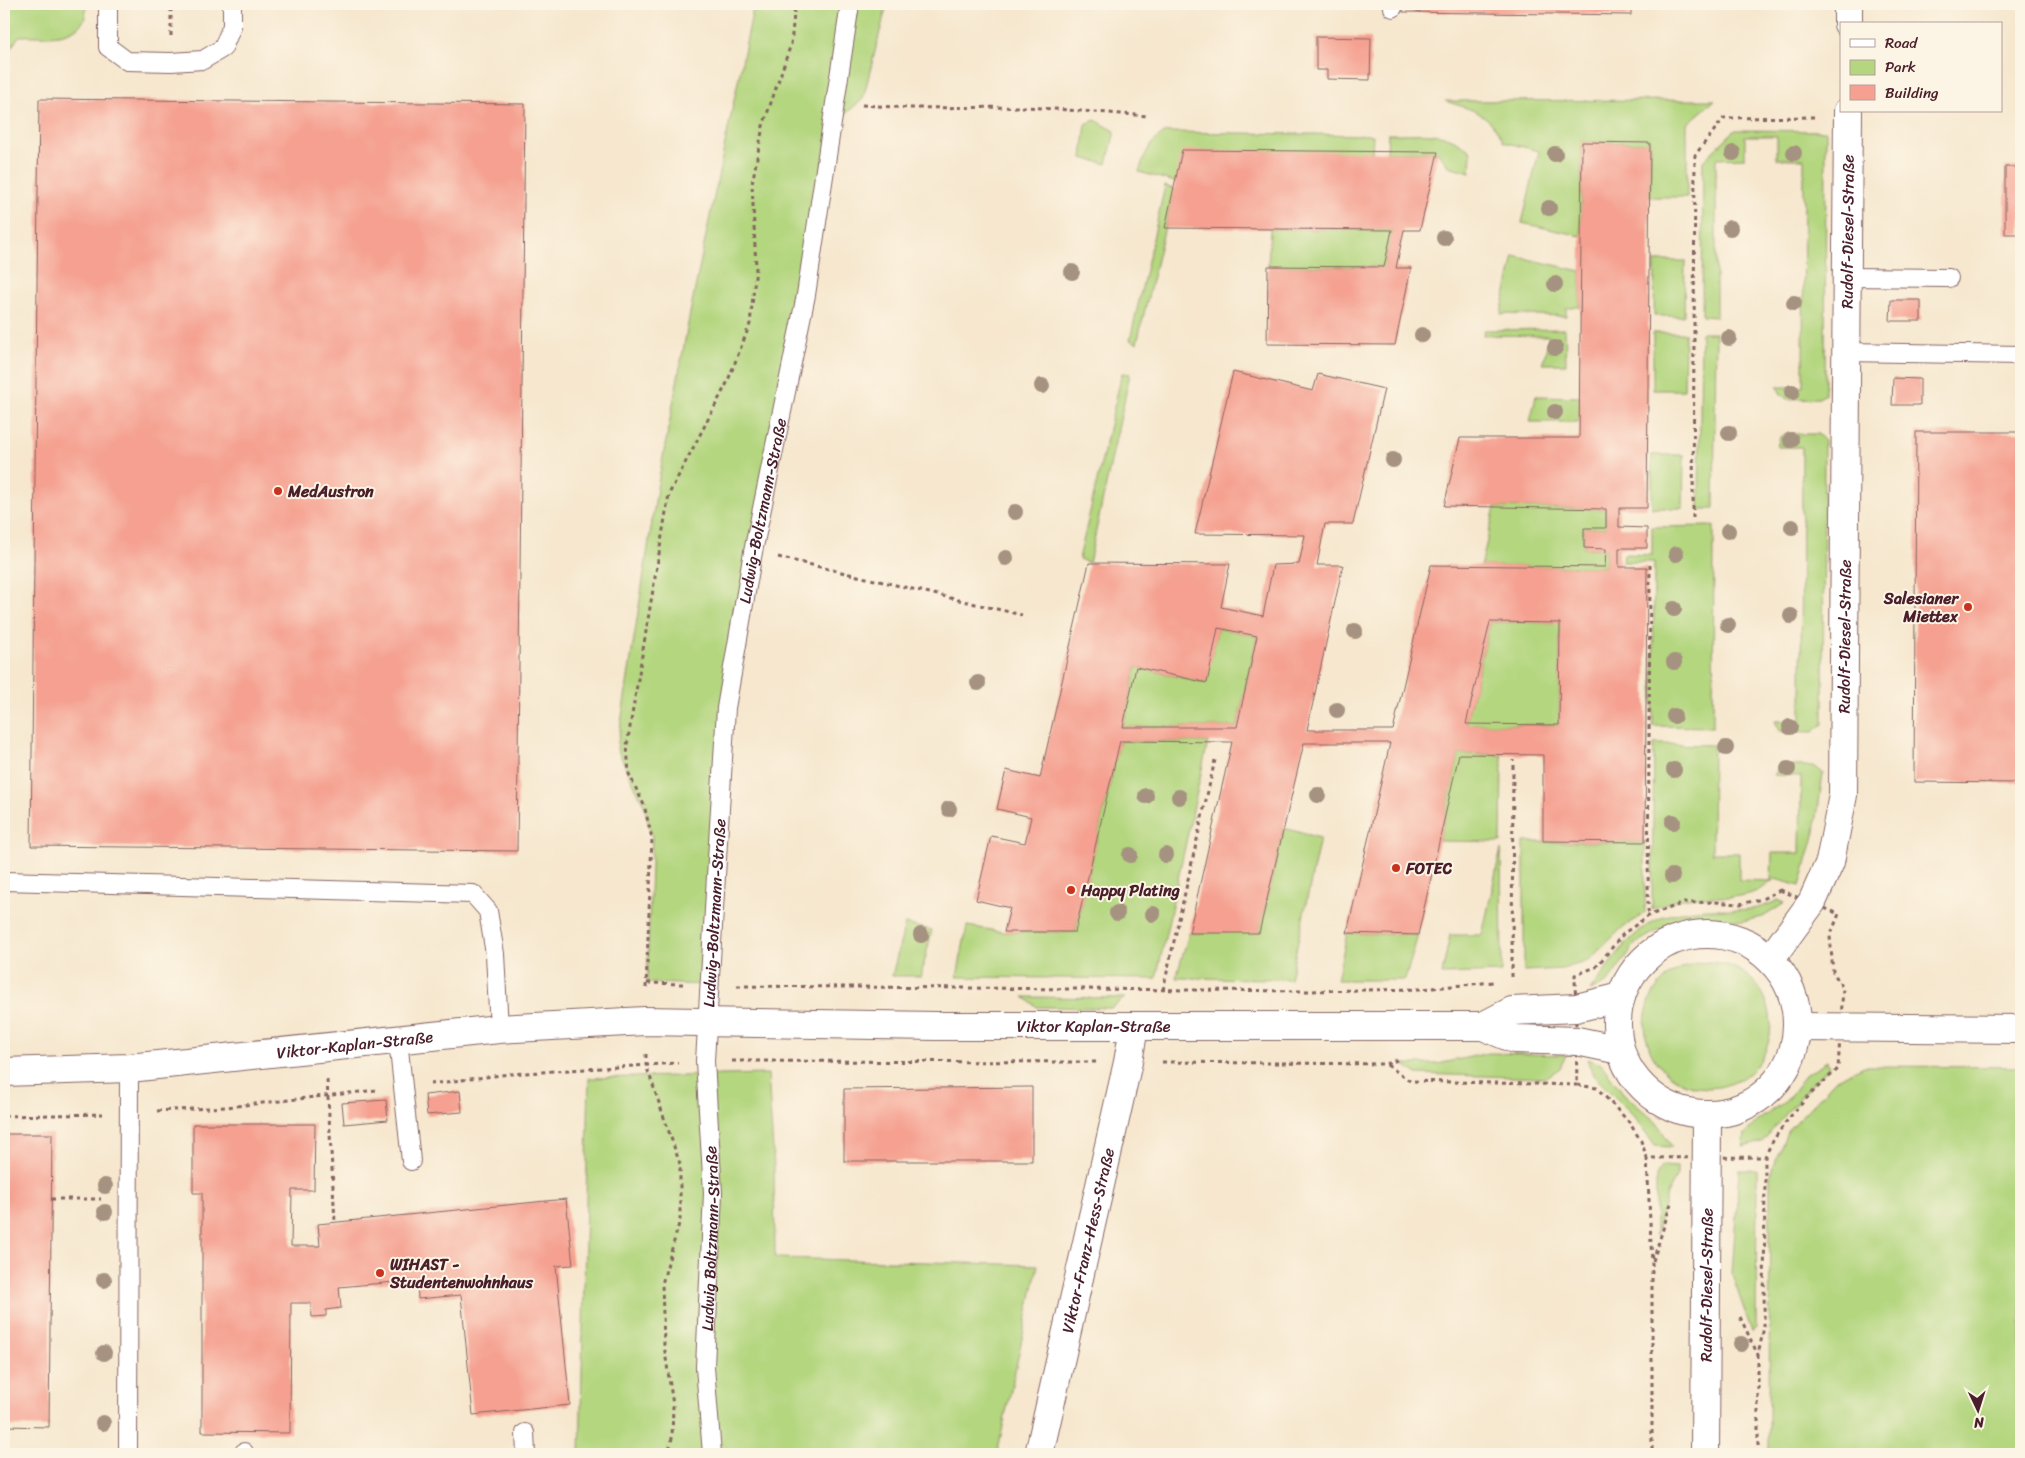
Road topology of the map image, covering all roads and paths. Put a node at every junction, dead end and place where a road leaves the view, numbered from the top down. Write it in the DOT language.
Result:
graph roads {
  1 [pos="108,4"];
  2 [pos="232,4"];
  3 [pos="795,4"];
  4 [pos="850,4"];
  5 [pos="1848,4"];
  6 [pos="1848,22"];
  7 [pos="836,98"];
  8 [pos="1848,114"];
  9 [pos="1149,116"];
  10 [pos="1846,277"];
  11 [pos="1949,278"];
  12 [pos="1846,352"];
  13 [pos="2021,355"];
  14 [pos="1693,518"];
  15 [pos="753,552"];
  16 [pos="1650,565"];
  17 [pos="1022,615"];
  18 [pos="1215,760"];
  19 [pos="1513,760"];
  20 [pos="4,881"];
  21 [pos="1812,902"];
  22 [pos="1650,915"];
  23 [pos="1771,958"];
  24 [pos="1512,977"];
  25 [pos="1492,982"];
  26 [pos="646,983"];
  27 [pos="708,985"];
  28 [pos="1163,990"];
  29 [pos="1620,997"];
  30 [pos="1576,1008"];
  31 [pos="645,1021"];
  32 [pos="706,1022"];
  33 [pos="1483,1026"];
  34 [pos="1134,1027"];
  35 [pos="1799,1027"];
  36 [pos="1841,1028"];
  37 [pos="499,1029"];
  38 [pos="2021,1029"];
  39 [pos="398,1040"];
  40 [pos="1577,1041"];
  41 [pos="324,1047"];
  42 [pos="1620,1050"];
  43 [pos="705,1061"];
  44 [pos="1128,1062"];
  45 [pos="646,1065"];
  46 [pos="129,1068"];
  47 [pos="4,1072"];
  48 [pos="1577,1085"];
  49 [pos="403,1087"];
  50 [pos="329,1095"];
  51 [pos="129,1113"];
  52 [pos="1707,1115"];
  53 [pos="4,1116"];
  54 [pos="1707,1157"];
  55 [pos="1765,1157"];
  56 [pos="1647,1158"];
  57 [pos="411,1161"];
  58 [pos="51,1199"];
  59 [pos="129,1199"];
  60 [pos="335,1222"];
  61 [pos="525,1433"];
  62 [pos="128,1454"];
  63 [pos="526,1454"];
  64 [pos="668,1454"];
  65 [pos="712,1454"];
  66 [pos="1039,1454"];
  67 [pos="1652,1454"];
  68 [pos="1705,1454"];
  69 [pos="1758,1454"];
  1 -- 2 [label="lane"];
  3 -- 26 [label="path"];
  4 -- 7 [label="lane, Ludwig-Boltzmann-Straße"];
  5 -- 6 [label="street"];
  7 -- 9 [label="path"];
  7 -- 15 [label="lane, Ludwig-Boltzmann-Straße"];
  8 -- 10 [label="street, Rudolf-Diesel-Straße"];
  8 -- 14 [label="path"];
  10 -- 11 [label="lane"];
  10 -- 12 [label="street, Rudolf-Diesel-Straße"];
  12 -- 13 [label="lane"];
  12 -- 21 [label="street, Rudolf-Diesel-Straße"];
  15 -- 17 [label="path"];
  15 -- 27 [label="lane, Ludwig-Boltzmann-Straße"];
  16 -- 22 [label="path"];
  18 -- 28 [label="path"];
  19 -- 24 [label="path"];
  20 -- 37 [label="lane"];
  21 -- 22 [label="path"];
  21 -- 23 [label="street, Rudolf-Diesel-Straße"];
  21 -- 36 [label="path"];
  22 -- 30 [label="path"];
  23 -- 29 [label="street"];
  23 -- 35 [label="street"];
  25 -- 28 [label="path"];
  26 -- 27 [label="path"];
  26 -- 31 [label="path"];
  27 -- 28 [label="path"];
  27 -- 32 [label="lane, Ludwig-Boltzmann-Straße"];
  29 -- 30 [label="street, Viktor Kaplan-Straße"];
  29 -- 42 [label="street"];
  30 -- 33 [label="street, Viktor Kaplan-Straße"];
  30 -- 40 [label="path"];
  31 -- 32 [label="street, Viktor-Kaplan-Straße"];
  31 -- 37 [label="street, Viktor-Kaplan-Straße"];
  31 -- 45 [label="path"];
  32 -- 34 [label="street, Viktor Kaplan-Straße"];
  32 -- 43 [label="lane, Ludwig Boltzmann-Straße"];
  33 -- 34 [label="street, Viktor Kaplan-Straße"];
  33 -- 40 [label="street, Viktor Kaplan-Straße"];
  34 -- 44 [label="street, Viktor-Franz-Hess-Straße"];
  35 -- 36 [label="street"];
  35 -- 52 [label="street"];
  36 -- 38 [label="street"];
  36 -- 55 [label="path"];
  37 -- 39 [label="street, Viktor-Kaplan-Straße"];
  39 -- 41 [label="street, Viktor-Kaplan-Straße"];
  39 -- 49 [label="lane"];
  40 -- 42 [label="street, Viktor Kaplan-Straße"];
  40 -- 48 [label="path"];
  41 -- 46 [label="street, Viktor-Kaplan-Straße"];
  41 -- 50 [label="path"];
  42 -- 52 [label="street"];
  43 -- 44 [label="path"];
  43 -- 45 [label="path"];
  43 -- 65 [label="lane, Ludwig Boltzmann-Straße"];
  44 -- 48 [label="path"];
  44 -- 66 [label="street, Viktor-Franz-Hess-Straße"];
  45 -- 49 [label="path"];
  45 -- 64 [label="path"];
  46 -- 47 [label="street, Viktor-Kaplan-Straße"];
  46 -- 51 [label="lane"];
  48 -- 56 [label="path"];
  49 -- 50 [label="path"];
  49 -- 57 [label="lane"];
  50 -- 51 [label="path"];
  50 -- 60 [label="path"];
  51 -- 53 [label="path"];
  51 -- 59 [label="lane"];
  52 -- 54 [label="street, Rudolf-Diesel-Straße"];
  54 -- 55 [label="path"];
  54 -- 56 [label="path"];
  54 -- 68 [label="street, Rudolf-Diesel-Straße"];
  55 -- 69 [label="path"];
  56 -- 67 [label="path"];
  58 -- 59 [label="path"];
  59 -- 62 [label="lane"];
  61 -- 63 [label="lane"];
}
